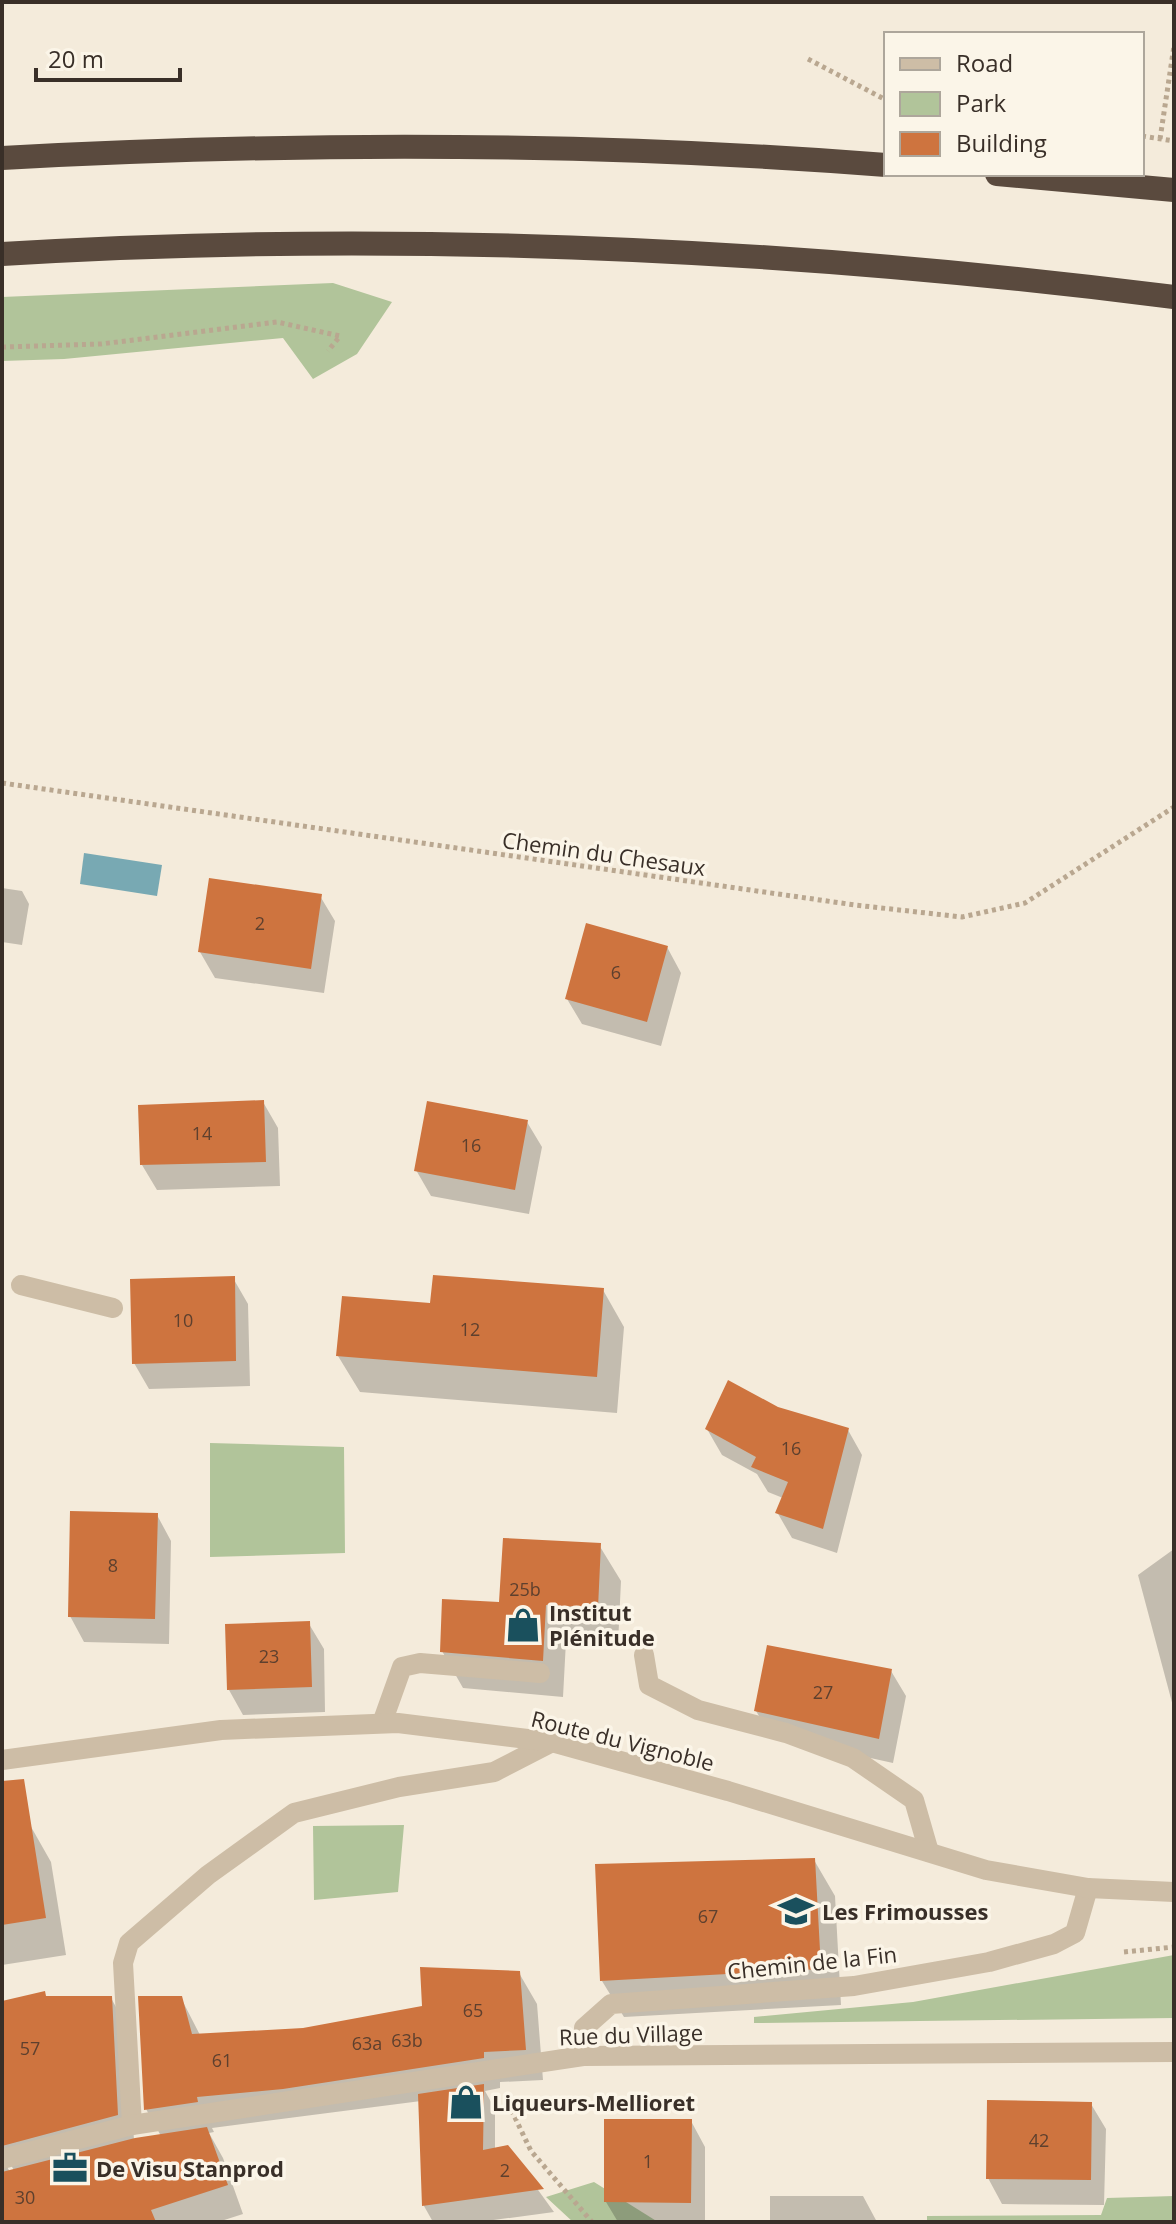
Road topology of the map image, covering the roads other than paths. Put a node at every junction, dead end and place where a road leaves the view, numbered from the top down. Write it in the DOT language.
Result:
graph roads {
  1 [pos="2,158"];
  2 [pos="884,165"];
  3 [pos="1019,176"];
  4 [pos="1174,190"];
  5 [pos="2,254"];
  6 [pos="1174,297"];
  7 [pos="21,1285"];
  8 [pos="113,1308"];
  9 [pos="644,1655"];
  10 [pos="540,1673"];
  11 [pos="382,1723"];
  12 [pos="552,1742"];
  13 [pos="2,1760"];
  14 [pos="929,1852"];
  15 [pos="1088,1888"];
  16 [pos="1174,1892"];
  17 [pos="1174,2052"];
  18 [pos="583,2056"];
  19 [pos="132,2125"];
  20 [pos="2,2159"];
  1 -- 2 [label="highway"];
  3 -- 4 [label="highway"];
  5 -- 6 [label="highway"];
  7 -- 8 [label="street"];
  9 -- 14 [label="street"];
  10 -- 11 [label="street"];
  11 -- 12 [label="street, Route du Vignoble"];
  11 -- 13 [label="street, Route du Vignoble"];
  12 -- 14 [label="street, Route du Vignoble"];
  12 -- 19 [label="street"];
  14 -- 15 [label="street, Route du Vignoble"];
  15 -- 16 [label="street, Route du Vignoble"];
  15 -- 18 [label="street, Chemin de la Fin"];
  17 -- 18 [label="street, Rue du Village"];
  18 -- 19 [label="street, Rue du Village"];
  19 -- 20 [label="street, Rue du Village"];
}
